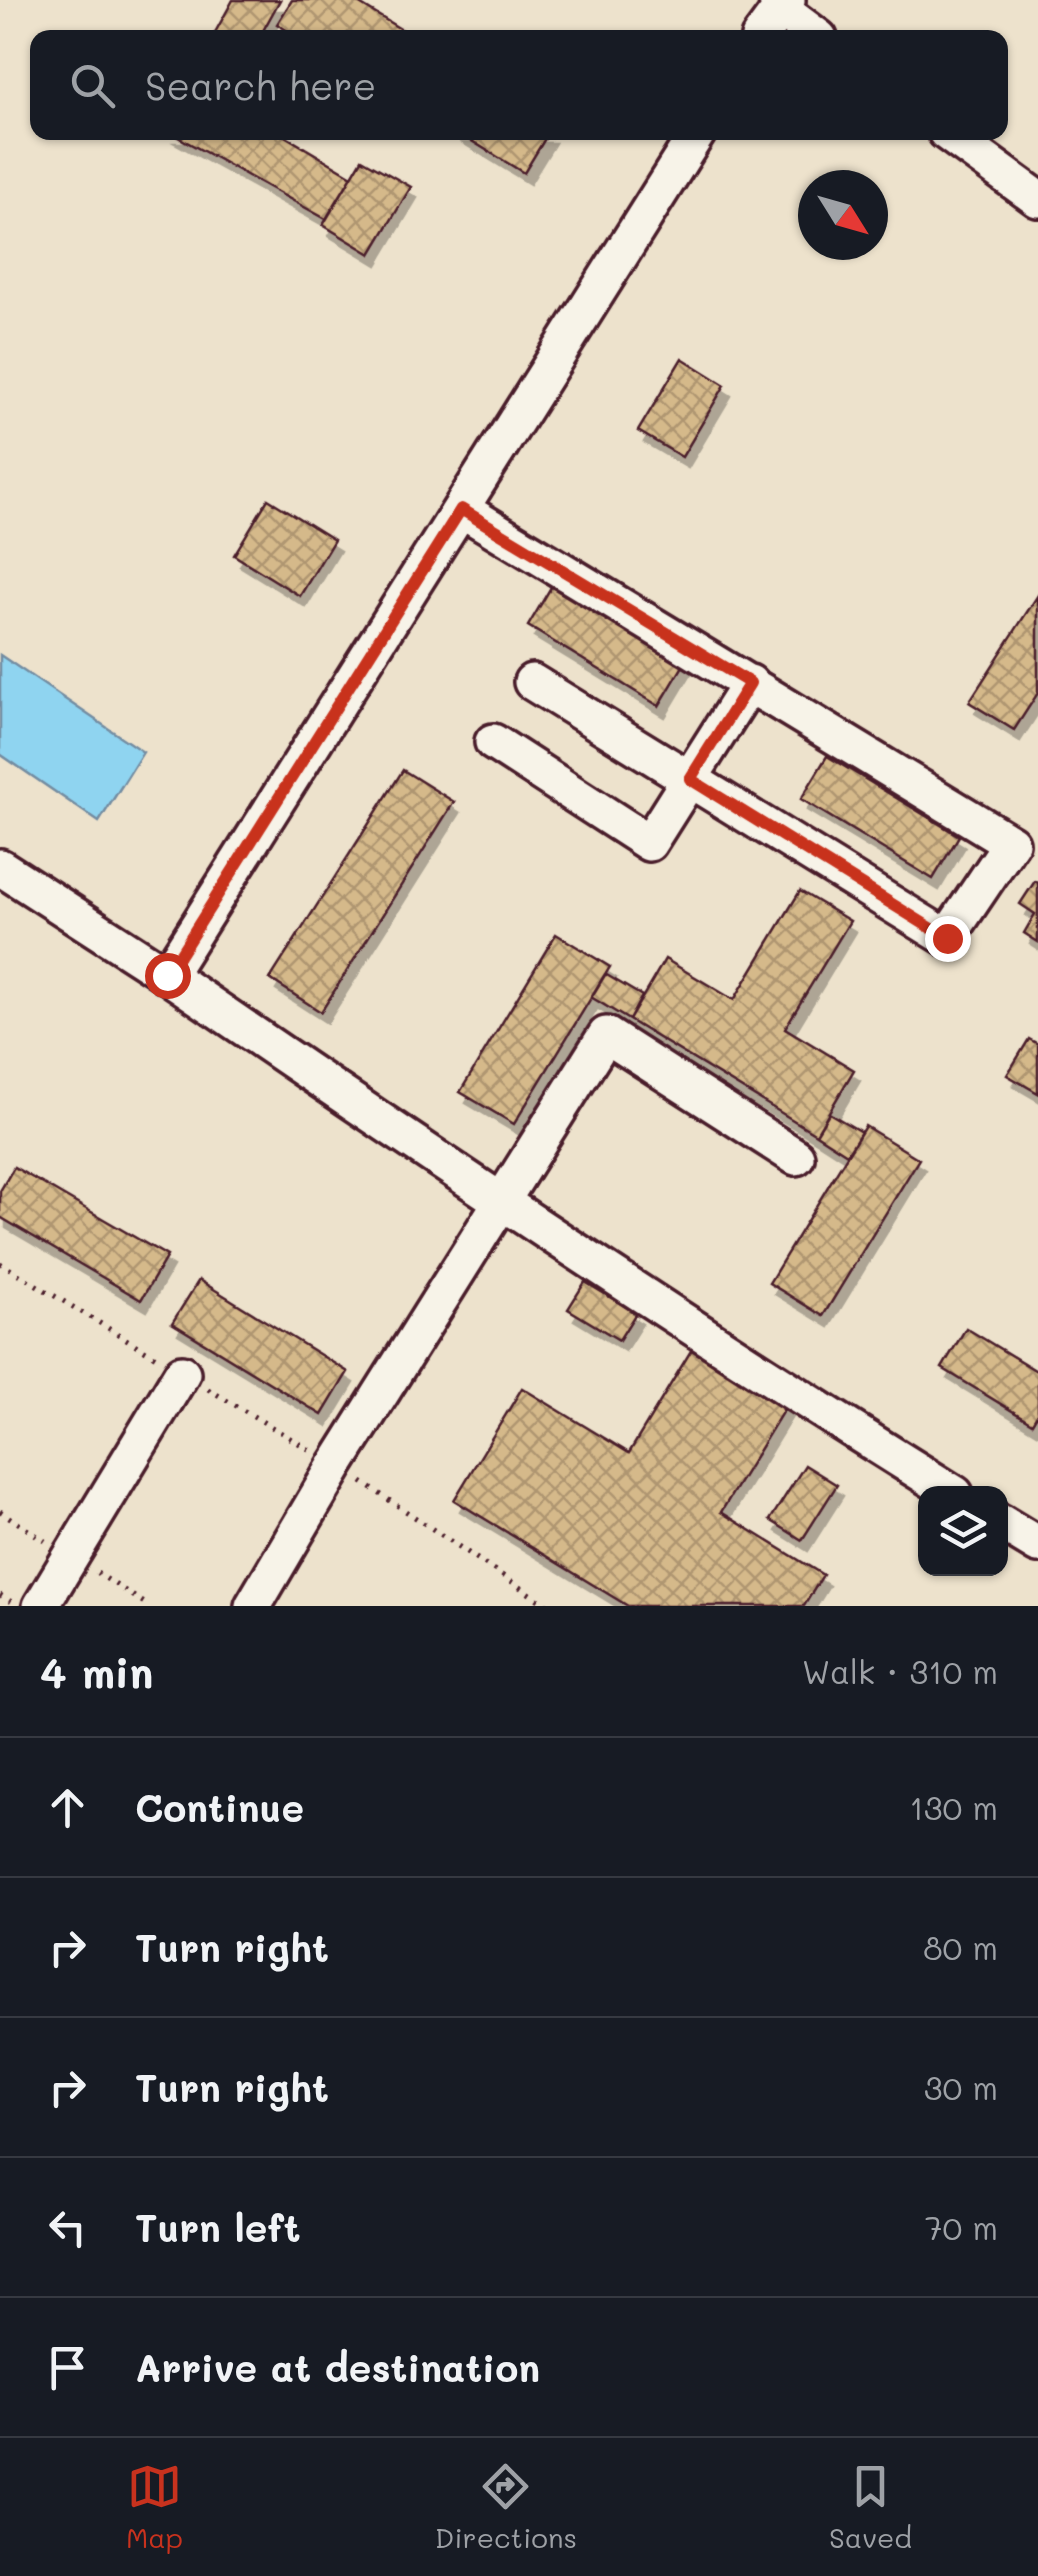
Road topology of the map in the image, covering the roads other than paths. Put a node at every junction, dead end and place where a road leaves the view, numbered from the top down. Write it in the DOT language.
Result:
graph roads {
  1 [pos="781,3"];
  2 [pos="764,30"];
  3 [pos="810,30"];
  4 [pos="693,140"];
  5 [pos="957,140"];
  6 [pos="1038,200"];
  7 [pos="461,509"];
  8 [pos="532,682"];
  9 [pos="750,683"];
  10 [pos="494,742"];
  11 [pos="690,779"];
  12 [pos="0,866"];
  13 [pos="167,975"];
  14 [pos="796,1157"];
  15 [pos="500,1202"];
  16 [pos="182,1374"];
  17 [pos="941,1486"];
  18 [pos="1008,1527"];
  19 [pos="1038,1545"];
  20 [pos="41,1606"];
  21 [pos="253,1606"];
  1 -- 2 [label="street"];
  1 -- 3 [label="street"];
  4 -- 7 [label="street"];
  5 -- 6 [label="street"];
  7 -- 9 [label="street"];
  7 -- 13 [label="street"];
  8 -- 11 [label="street"];
  9 -- 11 [label="street"];
  9 -- 11 [label="street"];
  10 -- 11 [label="street"];
  12 -- 13 [label="street"];
  13 -- 15 [label="street"];
  14 -- 15 [label="street"];
  15 -- 17 [label="street"];
  15 -- 21 [label="street"];
  16 -- 20 [label="street"];
  18 -- 19 [label="street"];
}
